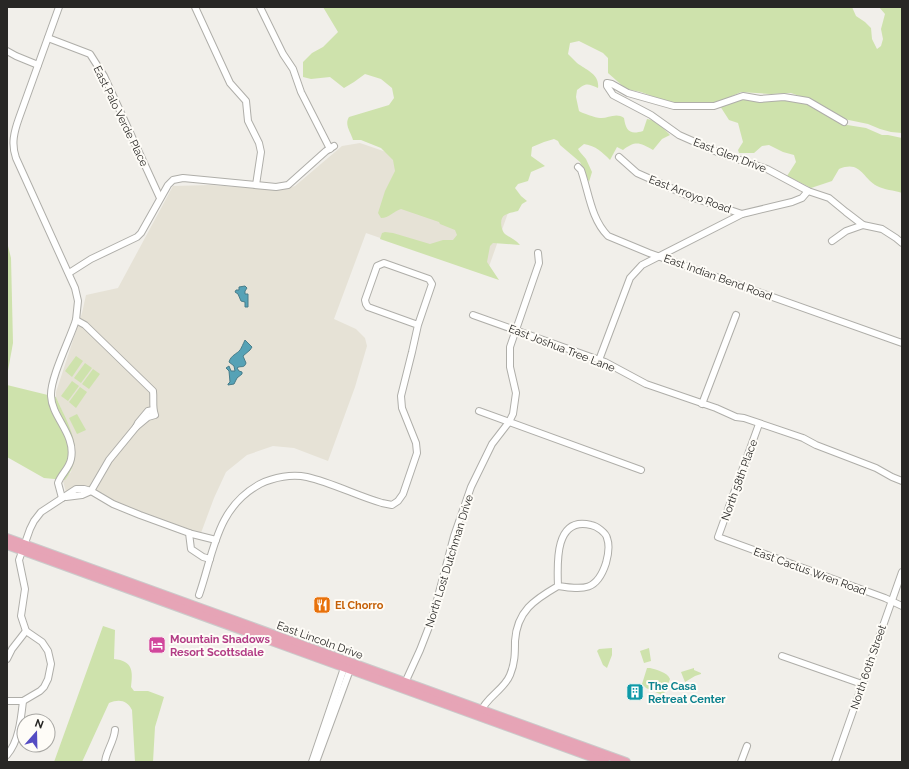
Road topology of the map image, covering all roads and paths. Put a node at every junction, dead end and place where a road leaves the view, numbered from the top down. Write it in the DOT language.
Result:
graph roads {
  1 [pos="59,7"];
  2 [pos="195,7"];
  3 [pos="260,7"];
  4 [pos="48,38"];
  5 [pos="7,51"];
  6 [pos="38,65"];
  7 [pos="844,122"];
  8 [pos="619,158"];
  9 [pos="578,167"];
  10 [pos="256,185"];
  11 [pos="808,191"];
  12 [pos="160,198"];
  13 [pos="742,214"];
  14 [pos="863,225"];
  15 [pos="832,241"];
  16 [pos="902,243"];
  17 [pos="538,253"];
  18 [pos="659,256"];
  19 [pos="69,273"];
  20 [pos="473,315"];
  21 [pos="736,315"];
  22 [pos="76,320"];
  23 [pos="418,325"];
  24 [pos="516,330"];
  25 [pos="902,343"];
  26 [pos="599,360"];
  27 [pos="702,404"];
  28 [pos="479,411"];
  29 [pos="509,422"];
  30 [pos="760,424"];
  31 [pos="641,470"];
  32 [pos="902,481"];
  33 [pos="91,491"];
  34 [pos="62,498"];
  35 [pos="190,533"];
  36 [pos="718,537"];
  37 [pos="7,538"];
  38 [pos="216,540"];
  39 [pos="7,545"];
  40 [pos="23,548"];
  41 [pos="197,554"];
  42 [pos="210,559"];
  43 [pos="902,572"];
  44 [pos="99,575"];
  45 [pos="558,586"];
  46 [pos="199,595"];
  47 [pos="891,601"];
  48 [pos="171,605"];
  49 [pos="902,606"];
  50 [pos="204,610"];
  51 [pos="26,631"];
  52 [pos="782,656"];
  53 [pos="7,659"];
  54 [pos="348,666"];
  55 [pos="862,684"];
  56 [pos="404,686"];
  57 [pos="7,701"];
  58 [pos="23,701"];
  59 [pos="480,713"];
  60 [pos="115,730"];
  61 [pos="747,746"];
  62 [pos="7,755"];
  63 [pos="105,762"];
  64 [pos="312,762"];
  65 [pos="316,762"];
  66 [pos="605,762"];
  67 [pos="626,762"];
  68 [pos="741,762"];
  69 [pos="835,762"];
  1 -- 4 [label="street"];
  2 -- 10 [label="street"];
  3 -- 10 [label="street"];
  4 -- 6 [label="street"];
  4 -- 12 [label="street, East Palo Verde Place"];
  5 -- 6 [label="street"];
  6 -- 19 [label="street"];
  7 -- 11 [label="street, East Glen Drive"];
  8 -- 13 [label="street, East Arroyo Road"];
  9 -- 18 [label="street, East Indian Bend Road"];
  10 -- 12 [label="street"];
  11 -- 13 [label="street"];
  11 -- 14 [label="street, East Glen Drive"];
  12 -- 19 [label="street"];
  13 -- 18 [label="street"];
  14 -- 15 [label="street"];
  14 -- 16 [label="street, East Glen Drive"];
  17 -- 24 [label="street, North Lost Dutchman Drive"];
  18 -- 25 [label="street, East Indian Bend Road"];
  18 -- 26 [label="street"];
  19 -- 22 [label="street"];
  20 -- 24 [label="street, East Joshua Tree Lane"];
  21 -- 27 [label="street"];
  22 -- 33 [label="street"];
  22 -- 34 [label="street"];
  23 -- 23 [label="street"];
  23 -- 38 [label="street"];
  24 -- 26 [label="street, East Joshua Tree Lane"];
  24 -- 29 [label="street, North Lost Dutchman Drive"];
  26 -- 27 [label="street, East Joshua Tree Lane"];
  27 -- 30 [label="street, East Joshua Tree Lane"];
  28 -- 29 [label="street"];
  29 -- 31 [label="street"];
  29 -- 56 [label="street, North Lost Dutchman Drive"];
  30 -- 32 [label="street, East Joshua Tree Lane"];
  30 -- 36 [label="street, North 58th Place"];
  33 -- 34 [label="street"];
  33 -- 35 [label="street"];
  34 -- 40 [label="street"];
  35 -- 38 [label="street"];
  35 -- 41 [label="street"];
  35 -- 41 [label="street"];
  36 -- 47 [label="street, East Cactus Wren Road"];
  37 -- 40 [label="main road, East Lincoln Drive"];
  38 -- 42 [label="street"];
  39 -- 40 [label="main road, East Lincoln Drive"];
  40 -- 44 [label="main road, East Lincoln Drive"];
  40 -- 51 [label="street"];
  41 -- 42 [label="street"];
  42 -- 46 [label="street"];
  43 -- 47 [label="street, North 60th Street"];
  44 -- 48 [label="main road, East Lincoln Drive"];
  44 -- 50 [label="main road, East Lincoln Drive"];
  45 -- 45 [label="street"];
  45 -- 59 [label="street"];
  47 -- 49 [label="street, East Cactus Wren Road"];
  47 -- 55 [label="street, North 60th Street"];
  48 -- 50 [label="main road"];
  48 -- 54 [label="main road, East Lincoln Drive"];
  50 -- 54 [label="main road, East Lincoln Drive"];
  51 -- 53 [label="street"];
  51 -- 58 [label="street"];
  52 -- 55 [label="street"];
  54 -- 56 [label="main road, East Lincoln Drive"];
  54 -- 64 [label="street"];
  54 -- 65 [label="street"];
  55 -- 69 [label="street, North 60th Street"];
  56 -- 59 [label="main road, East Lincoln Drive"];
  57 -- 58 [label="street"];
  58 -- 62 [label="street"];
  59 -- 66 [label="main road, East Lincoln Drive"];
  59 -- 67 [label="main road, East Lincoln Drive"];
  60 -- 63 [label="street"];
  61 -- 68 [label="street"];
}
